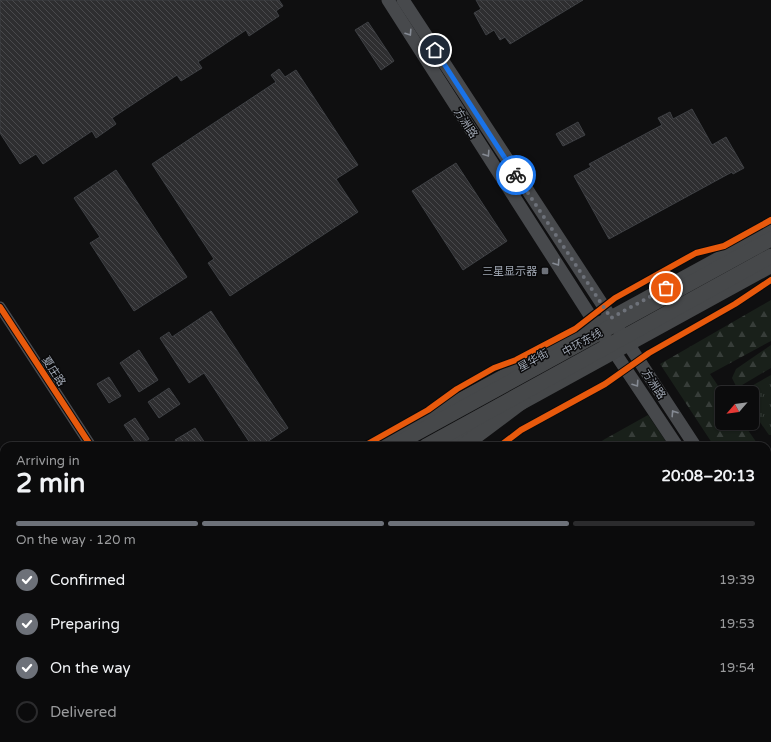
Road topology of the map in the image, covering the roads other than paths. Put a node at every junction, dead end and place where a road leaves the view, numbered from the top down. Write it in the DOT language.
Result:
graph roads {
  1 [pos="388,0"];
  2 [pos="403,0"];
  3 [pos="771,230"];
  4 [pos="771,238"];
  5 [pos="771,256"];
  6 [pos="771,266"];
  7 [pos="0,307"];
  8 [pos="611,318"];
  9 [pos="597,326"];
  10 [pos="628,344"];
  11 [pos="614,352"];
  12 [pos="523,402"];
  13 [pos="88,442"];
  14 [pos="387,442"];
  15 [pos="400,442"];
  16 [pos="433,442"];
  17 [pos="453,442"];
  18 [pos="468,442"];
  19 [pos="674,442"];
  20 [pos="692,442"];
  1 -- 9 [label="main road, 方洲路, one-way"];
  2 -- 8 [label="main road, 方洲路"];
  3 -- 8 [label="main road, 星华街"];
  4 -- 15 [label="highway, 中环东线, bridge"];
  5 -- 16 [label="highway, 中环东线, bridge"];
  6 -- 10 [label="main road"];
  7 -- 13 [label="street, 夏庄路"];
  8 -- 9 [label="main road, 星华街"];
  8 -- 10 [label="main road, 方洲路"];
  9 -- 11 [label="main road, 方洲路"];
  9 -- 14 [label="main road, 星华街"];
  10 -- 11 [label="main road"];
  20 -- 10 [label="main road, 方洲路, one-way"];
  11 -- 12 [label="main road"];
  11 -- 19 [label="main road, 方洲路, one-way"];
  12 -- 17 [label="main road"];
  12 -- 18 [label="highway"];
}
